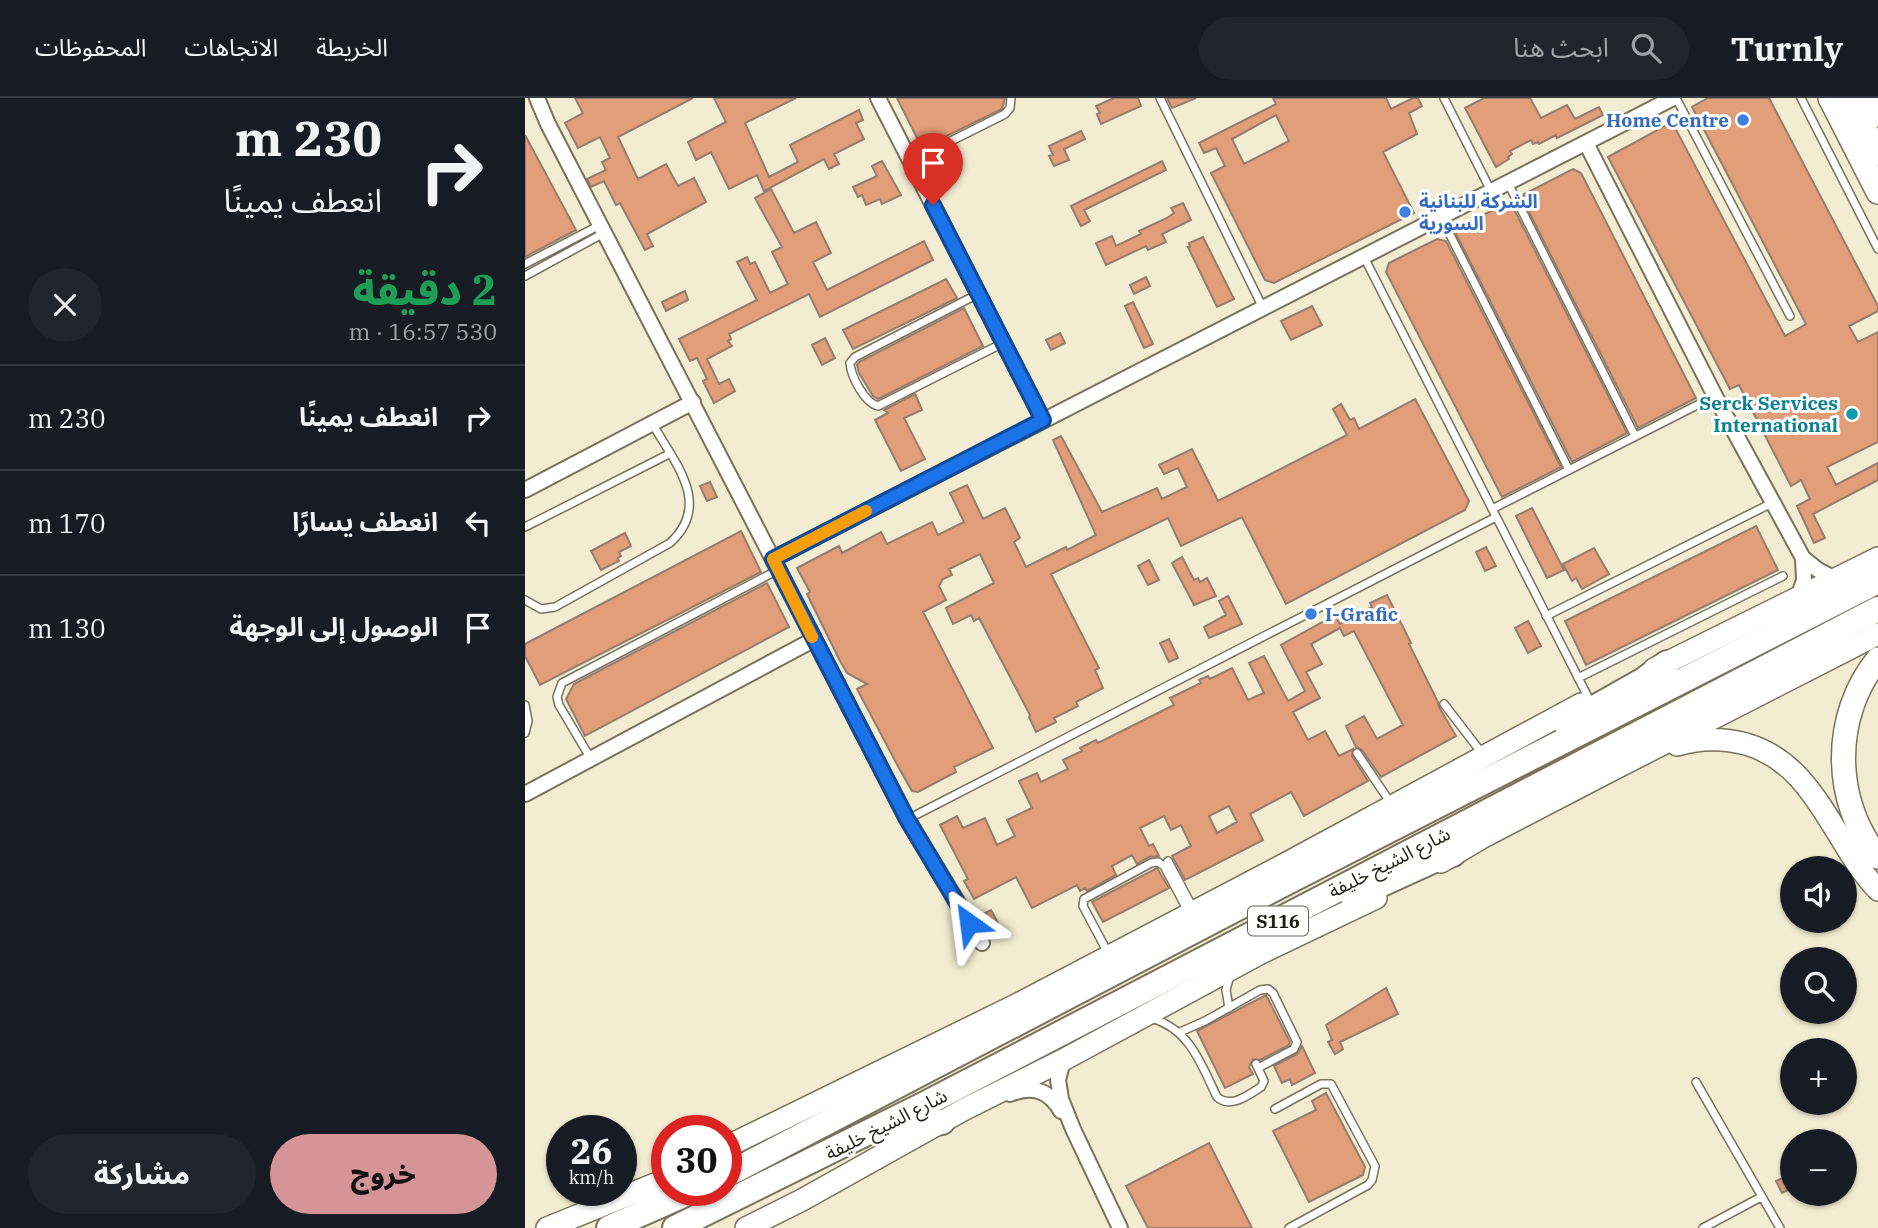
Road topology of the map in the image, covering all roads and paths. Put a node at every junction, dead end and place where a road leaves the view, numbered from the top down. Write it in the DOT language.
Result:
graph roads {
  1 [pos="537,98"];
  2 [pos="878,98"];
  3 [pos="1011,98"];
  4 [pos="1160,98"];
  5 [pos="1444,98"];
  6 [pos="1675,98"];
  7 [pos="1801,98"];
  8 [pos="1830,98"];
  9 [pos="1849,98"];
  10 [pos="1869,98"];
  11 [pos="1878,115"];
  12 [pos="1587,143"];
  13 [pos="1878,154"];
  14 [pos="910,161"];
  15 [pos="1508,183"];
  16 [pos="1492,191"];
  17 [pos="1878,192"];
  18 [pos="1441,217"];
  19 [pos="602,229"];
  20 [pos="1878,249"];
  21 [pos="1364,257"];
  22 [pos="525,264"];
  23 [pos="525,276"];
  24 [pos="978,294"];
  25 [pos="1263,308"];
  26 [pos="1790,316"];
  27 [pos="1003,343"];
  28 [pos="1715,396"];
  29 [pos="693,402"];
  30 [pos="1043,420"];
  31 [pos="652,423"];
  32 [pos="1635,436"];
  33 [pos="669,454"];
  34 [pos="1569,470"];
  35 [pos="525,490"];
  36 [pos="1772,503"];
  37 [pos="1494,513"];
  38 [pos="525,527"];
  39 [pos="1803,558"];
  40 [pos="1878,558"];
  41 [pos="776,564"];
  42 [pos="1783,576"];
  43 [pos="1835,579"];
  44 [pos="1878,581"];
  45 [pos="1798,598"];
  46 [pos="525,600"];
  47 [pos="1878,609"];
  48 [pos="1546,616"];
  49 [pos="1878,634"];
  50 [pos="813,640"];
  51 [pos="1878,659"];
  52 [pos="1667,663"];
  53 [pos="1578,678"];
  54 [pos="1589,699"];
  55 [pos="1444,704"];
  56 [pos="525,705"];
  57 [pos="525,733"];
  58 [pos="1357,752"];
  59 [pos="1484,756"];
  60 [pos="591,759"];
  61 [pos="1610,771"];
  62 [pos="1481,785"];
  63 [pos="525,794"];
  64 [pos="1392,806"];
  65 [pos="907,819"];
  66 [pos="1453,855"];
  67 [pos="1878,857"];
  68 [pos="1168,861"];
  69 [pos="1878,890"];
  70 [pos="1192,913"];
  71 [pos="1258,933"];
  72 [pos="982,943"];
  73 [pos="1109,956"];
  74 [pos="1233,969"];
  75 [pos="1228,1007"];
  76 [pos="1143,1016"];
  77 [pos="1180,1032"];
  78 [pos="1063,1060"];
  79 [pos="1696,1082"];
  80 [pos="1275,1109"];
  81 [pos="848,1111"];
  82 [pos="953,1116"];
  83 [pos="1073,1129"];
  84 [pos="742,1139"];
  85 [pos="742,1150"];
  86 [pos="742,1167"];
  87 [pos="651,1188"];
  88 [pos="641,1192"];
  89 [pos="1761,1197"];
  90 [pos="659,1206"];
  91 [pos="547,1228"];
  92 [pos="609,1228"];
  93 [pos="675,1228"];
  94 [pos="709,1228"];
  95 [pos="746,1228"];
  96 [pos="1120,1228"];
  97 [pos="1289,1228"];
  98 [pos="1703,1228"];
  99 [pos="1780,1228"];
  1 -- 19 [label="street"];
  2 -- 14 [label="street"];
  3 -- 14 [label="lane"];
  4 -- 25 [label="lane"];
  5 -- 16 [label="lane"];
  6 -- 12 [label="street"];
  6 -- 26 [label="lane"];
  7 -- 20 [label="lane"];
  8 -- 17 [label="main road"];
  9 -- 13 [label="main road"];
  10 -- 11 [label="main road"];
  12 -- 15 [label="street"];
  12 -- 28 [label="street"];
  14 -- 24 [label="street"];
  15 -- 16 [label="street"];
  15 -- 32 [label="lane"];
  16 -- 18 [label="street"];
  18 -- 21 [label="street"];
  18 -- 34 [label="lane"];
  19 -- 22 [label="lane"];
  19 -- 23 [label="lane"];
  19 -- 29 [label="street"];
  21 -- 25 [label="street"];
  21 -- 37 [label="lane"];
  24 -- 27 [label="street"];
  24 -- 27 [label="lane"];
  25 -- 30 [label="street"];
  27 -- 30 [label="street"];
  28 -- 32 [label="lane"];
  28 -- 36 [label="street"];
  29 -- 31 [label="street"];
  29 -- 41 [label="street"];
  30 -- 41 [label="street"];
  31 -- 33 [label="lane"];
  31 -- 35 [label="street"];
  32 -- 34 [label="lane"];
  33 -- 38 [label="lane"];
  33 -- 46 [label="lane"];
  34 -- 37 [label="lane"];
  36 -- 39 [label="street"];
  36 -- 48 [label="lane"];
  37 -- 48 [label="lane"];
  37 -- 65 [label="lane"];
  39 -- 43 [label="street"];
  39 -- 45 [label="street"];
  40 -- 43 [label="main road"];
  41 -- 50 [label="street"];
  41 -- 60 [label="lane"];
  42 -- 53 [label="lane"];
  43 -- 45 [label="main road"];
  44 -- 62 [label="highway, شارع الشيخ خليفة / S116"];
  45 -- 52 [label="main road"];
  47 -- 71 [label="highway, شارع الشيخ خليفة / S116"];
  48 -- 53 [label="lane"];
  49 -- 61 [label="main road"];
  50 -- 60 [label="street"];
  50 -- 65 [label="street"];
  51 -- 67 [label="main road"];
  52 -- 54 [label="main road"];
  52 -- 62 [label="highway"];
  53 -- 54 [label="lane"];
  54 -- 59 [label="main road"];
  55 -- 59 [label="lane"];
  56 -- 57 [label="lane"];
  58 -- 64 [label="lane"];
  59 -- 64 [label="main road"];
  60 -- 63 [label="street"];
  61 -- 66 [label="main road"];
  61 -- 69 [label="main road"];
  62 -- 81 [label="highway, شارع الشيخ خليفة / S116"];
  64 -- 70 [label="main road"];
  65 -- 72 [label="street"];
  66 -- 71 [label="highway"];
  66 -- 74 [label="main road"];
  68 -- 70 [label="lane"];
  70 -- 73 [label="main road"];
  70 -- 73 [label="lane"];
  71 -- 93 [label="highway, شارع الشيخ خليفة / S116"];
  73 -- 84 [label="main road"];
  74 -- 75 [label="lane"];
  74 -- 76 [label="main road"];
  75 -- 77 [label="lane"];
  75 -- 77 [label="lane"];
  76 -- 77 [label="lane"];
  76 -- 78 [label="main road"];
  78 -- 82 [label="main road"];
  78 -- 83 [label="street"];
  79 -- 89 [label="lane"];
  80 -- 97 [label="lane"];
  81 -- 85 [label="highway"];
  81 -- 86 [label="highway, شارع الشيخ خليفة / S116"];
  82 -- 83 [label="street"];
  82 -- 94 [label="highway"];
  82 -- 95 [label="main road"];
  83 -- 96 [label="street"];
  87 -- 88 [label="highway"];
  88 -- 91 [label="main road"];
  89 -- 98 [label="lane"];
  89 -- 99 [label="lane"];
  90 -- 92 [label="highway"];
}
